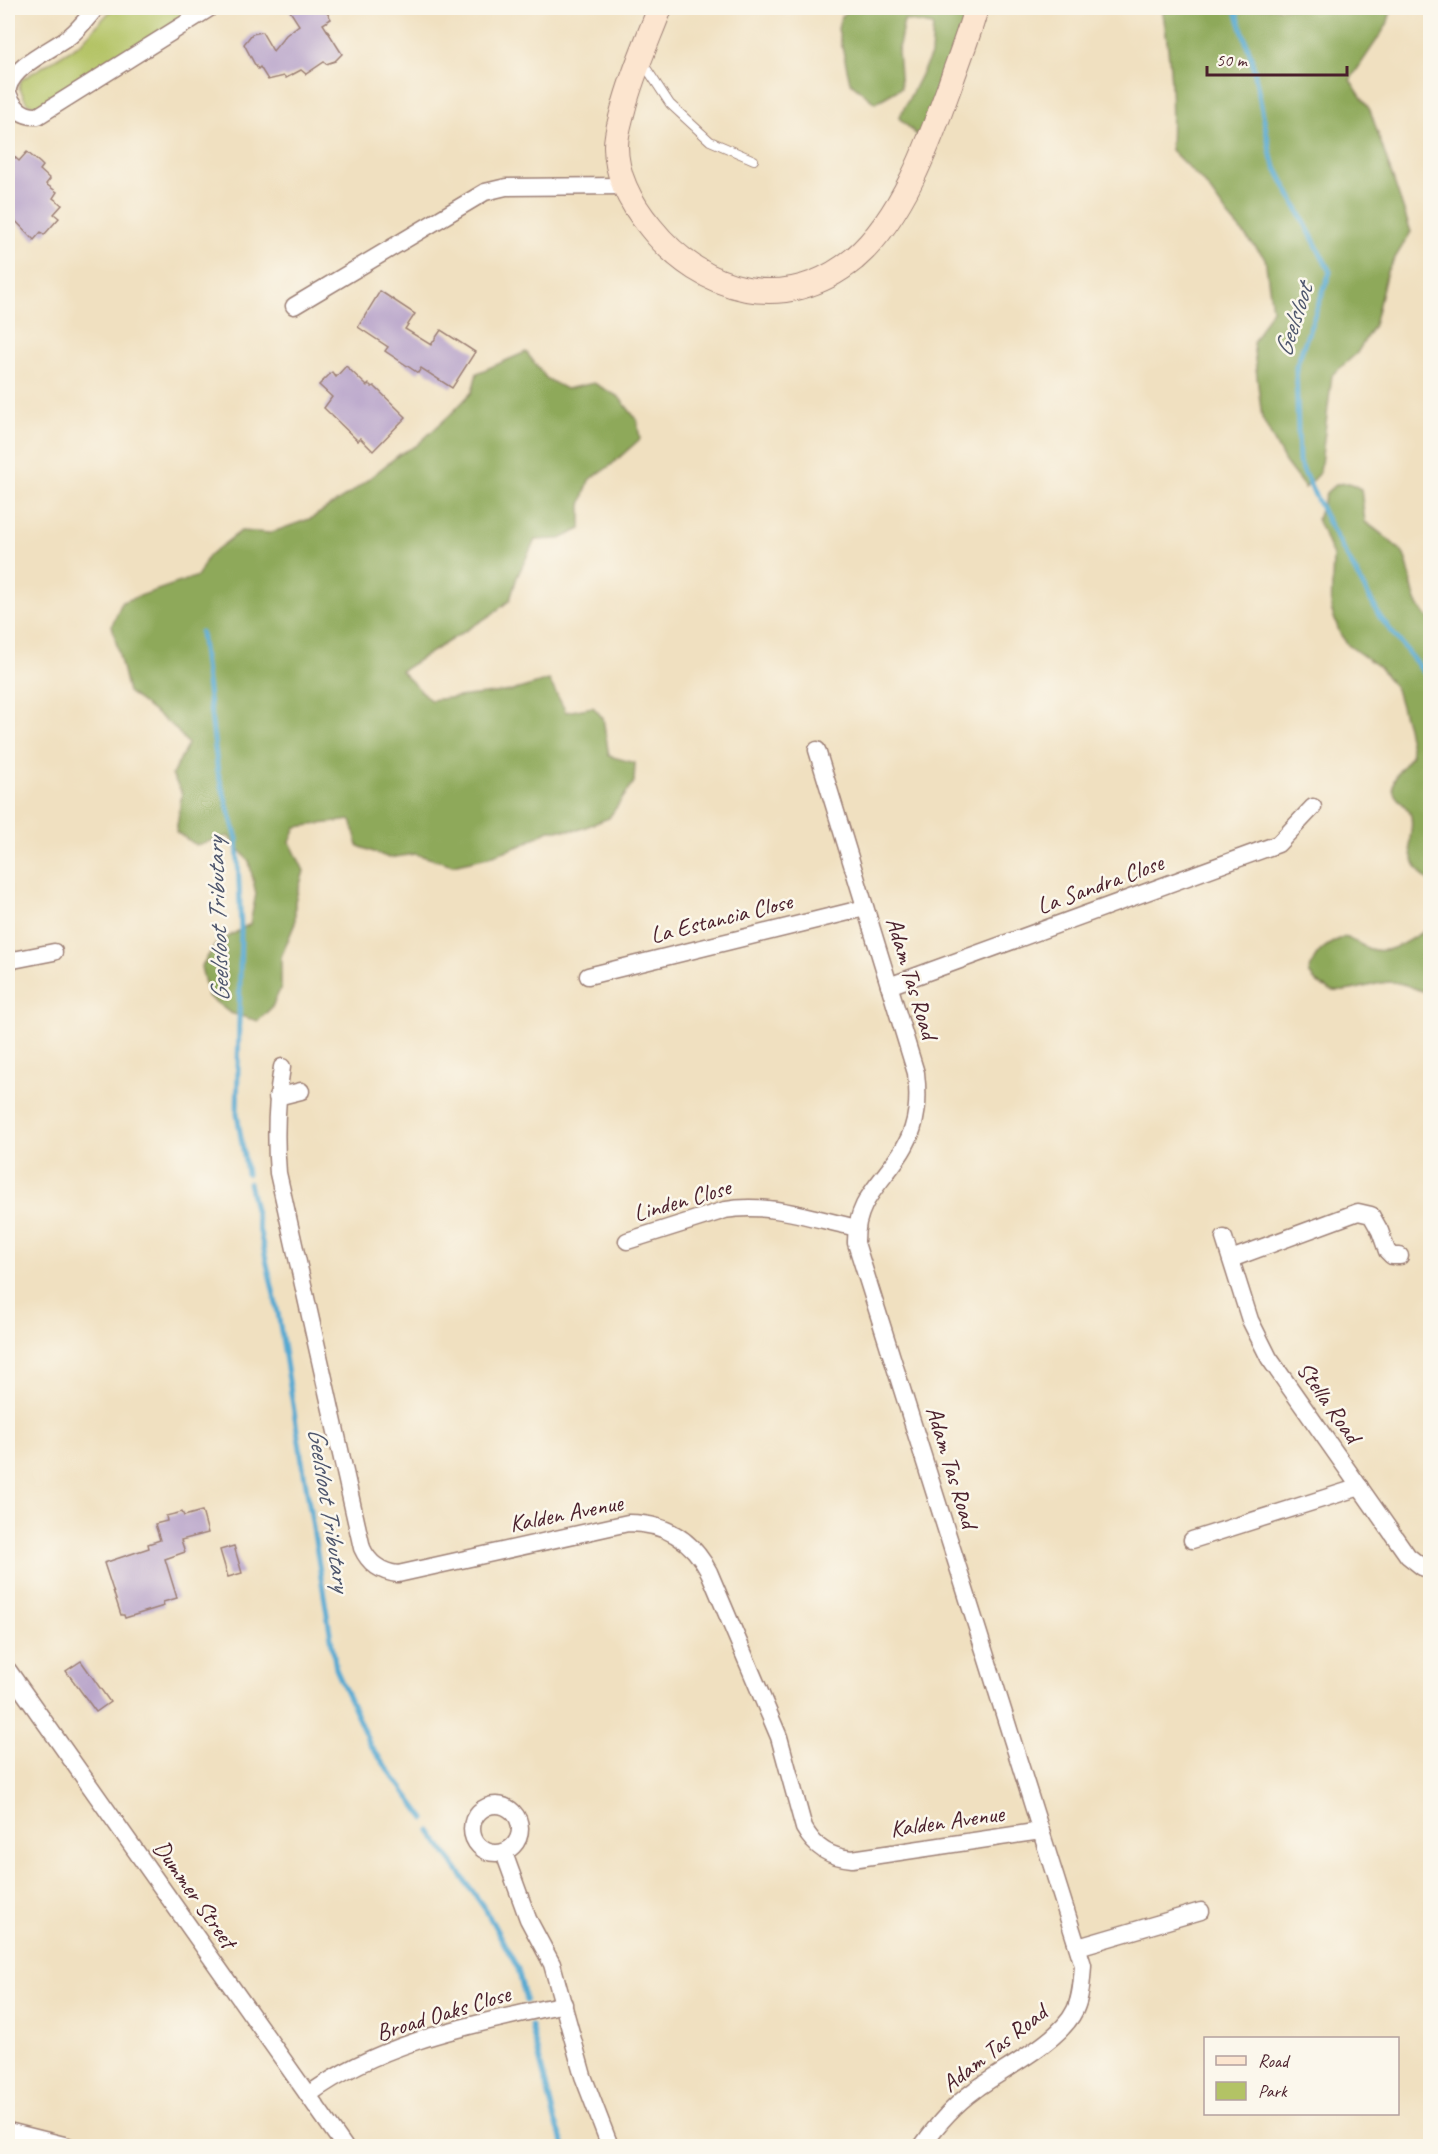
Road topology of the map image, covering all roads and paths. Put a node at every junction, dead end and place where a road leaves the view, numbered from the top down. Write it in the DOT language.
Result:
graph roads {
  1 [pos="96,8"];
  2 [pos="210,8"];
  3 [pos="660,8"];
  4 [pos="976,8"];
  5 [pos="639,57"];
  6 [pos="8,88"];
  7 [pos="8,93"];
  8 [pos="754,160"];
  9 [pos="624,186"];
  10 [pos="294,306"];
  11 [pos="817,750"];
  12 [pos="1313,807"];
  13 [pos="865,908"];
  14 [pos="54,952"];
  15 [pos="8,962"];
  16 [pos="588,976"];
  17 [pos="889,986"];
  18 [pos="282,1067"];
  19 [pos="301,1091"];
  20 [pos="277,1097"];
  21 [pos="856,1228"];
  22 [pos="1224,1238"];
  23 [pos="627,1241"];
  24 [pos="1400,1256"];
  25 [pos="1231,1259"];
  26 [pos="1360,1487"];
  27 [pos="1192,1540"];
  28 [pos="1431,1570"];
  29 [pos="8,1670"];
  30 [pos="1041,1831"];
  31 [pos="504,1852"];
  32 [pos="1201,1911"];
  33 [pos="1077,1947"];
  34 [pos="564,2004"];
  35 [pos="308,2095"];
  36 [pos="8,2131"];
  37 [pos="68,2146"];
  38 [pos="344,2146"];
  39 [pos="610,2146"];
  40 [pos="921,2146"];
  1 -- 6 [label="street"];
  2 -- 7 [label="street"];
  3 -- 5 [label="street"];
  4 -- 9 [label="street"];
  5 -- 8 [label="lane"];
  5 -- 9 [label="street"];
  9 -- 10 [label="street"];
  11 -- 13 [label="street, Adam Tas Road"];
  12 -- 17 [label="street, La Sandra Close"];
  13 -- 16 [label="street, La Estancia Close"];
  13 -- 17 [label="street, Adam Tas Road"];
  14 -- 15 [label="street"];
  17 -- 21 [label="street, Adam Tas Road"];
  18 -- 20 [label="street, Kalden Avenue"];
  19 -- 20 [label="street"];
  20 -- 30 [label="street, Kalden Avenue"];
  21 -- 23 [label="street, Linden Close"];
  21 -- 30 [label="street, Adam Tas Road"];
  22 -- 25 [label="street, Stella Road"];
  24 -- 25 [label="street"];
  25 -- 26 [label="street, Stella Road"];
  26 -- 27 [label="street"];
  26 -- 28 [label="street, Stella Road"];
  29 -- 35 [label="street, Dummer Street"];
  30 -- 33 [label="street, Adam Tas Road"];
  31 -- 34 [label="street"];
  32 -- 33 [label="street"];
  33 -- 40 [label="street, Adam Tas Road"];
  34 -- 35 [label="street, Broad Oaks Close"];
  34 -- 39 [label="street"];
  35 -- 38 [label="street, Dummer Street"];
  36 -- 37 [label="street"];
}
